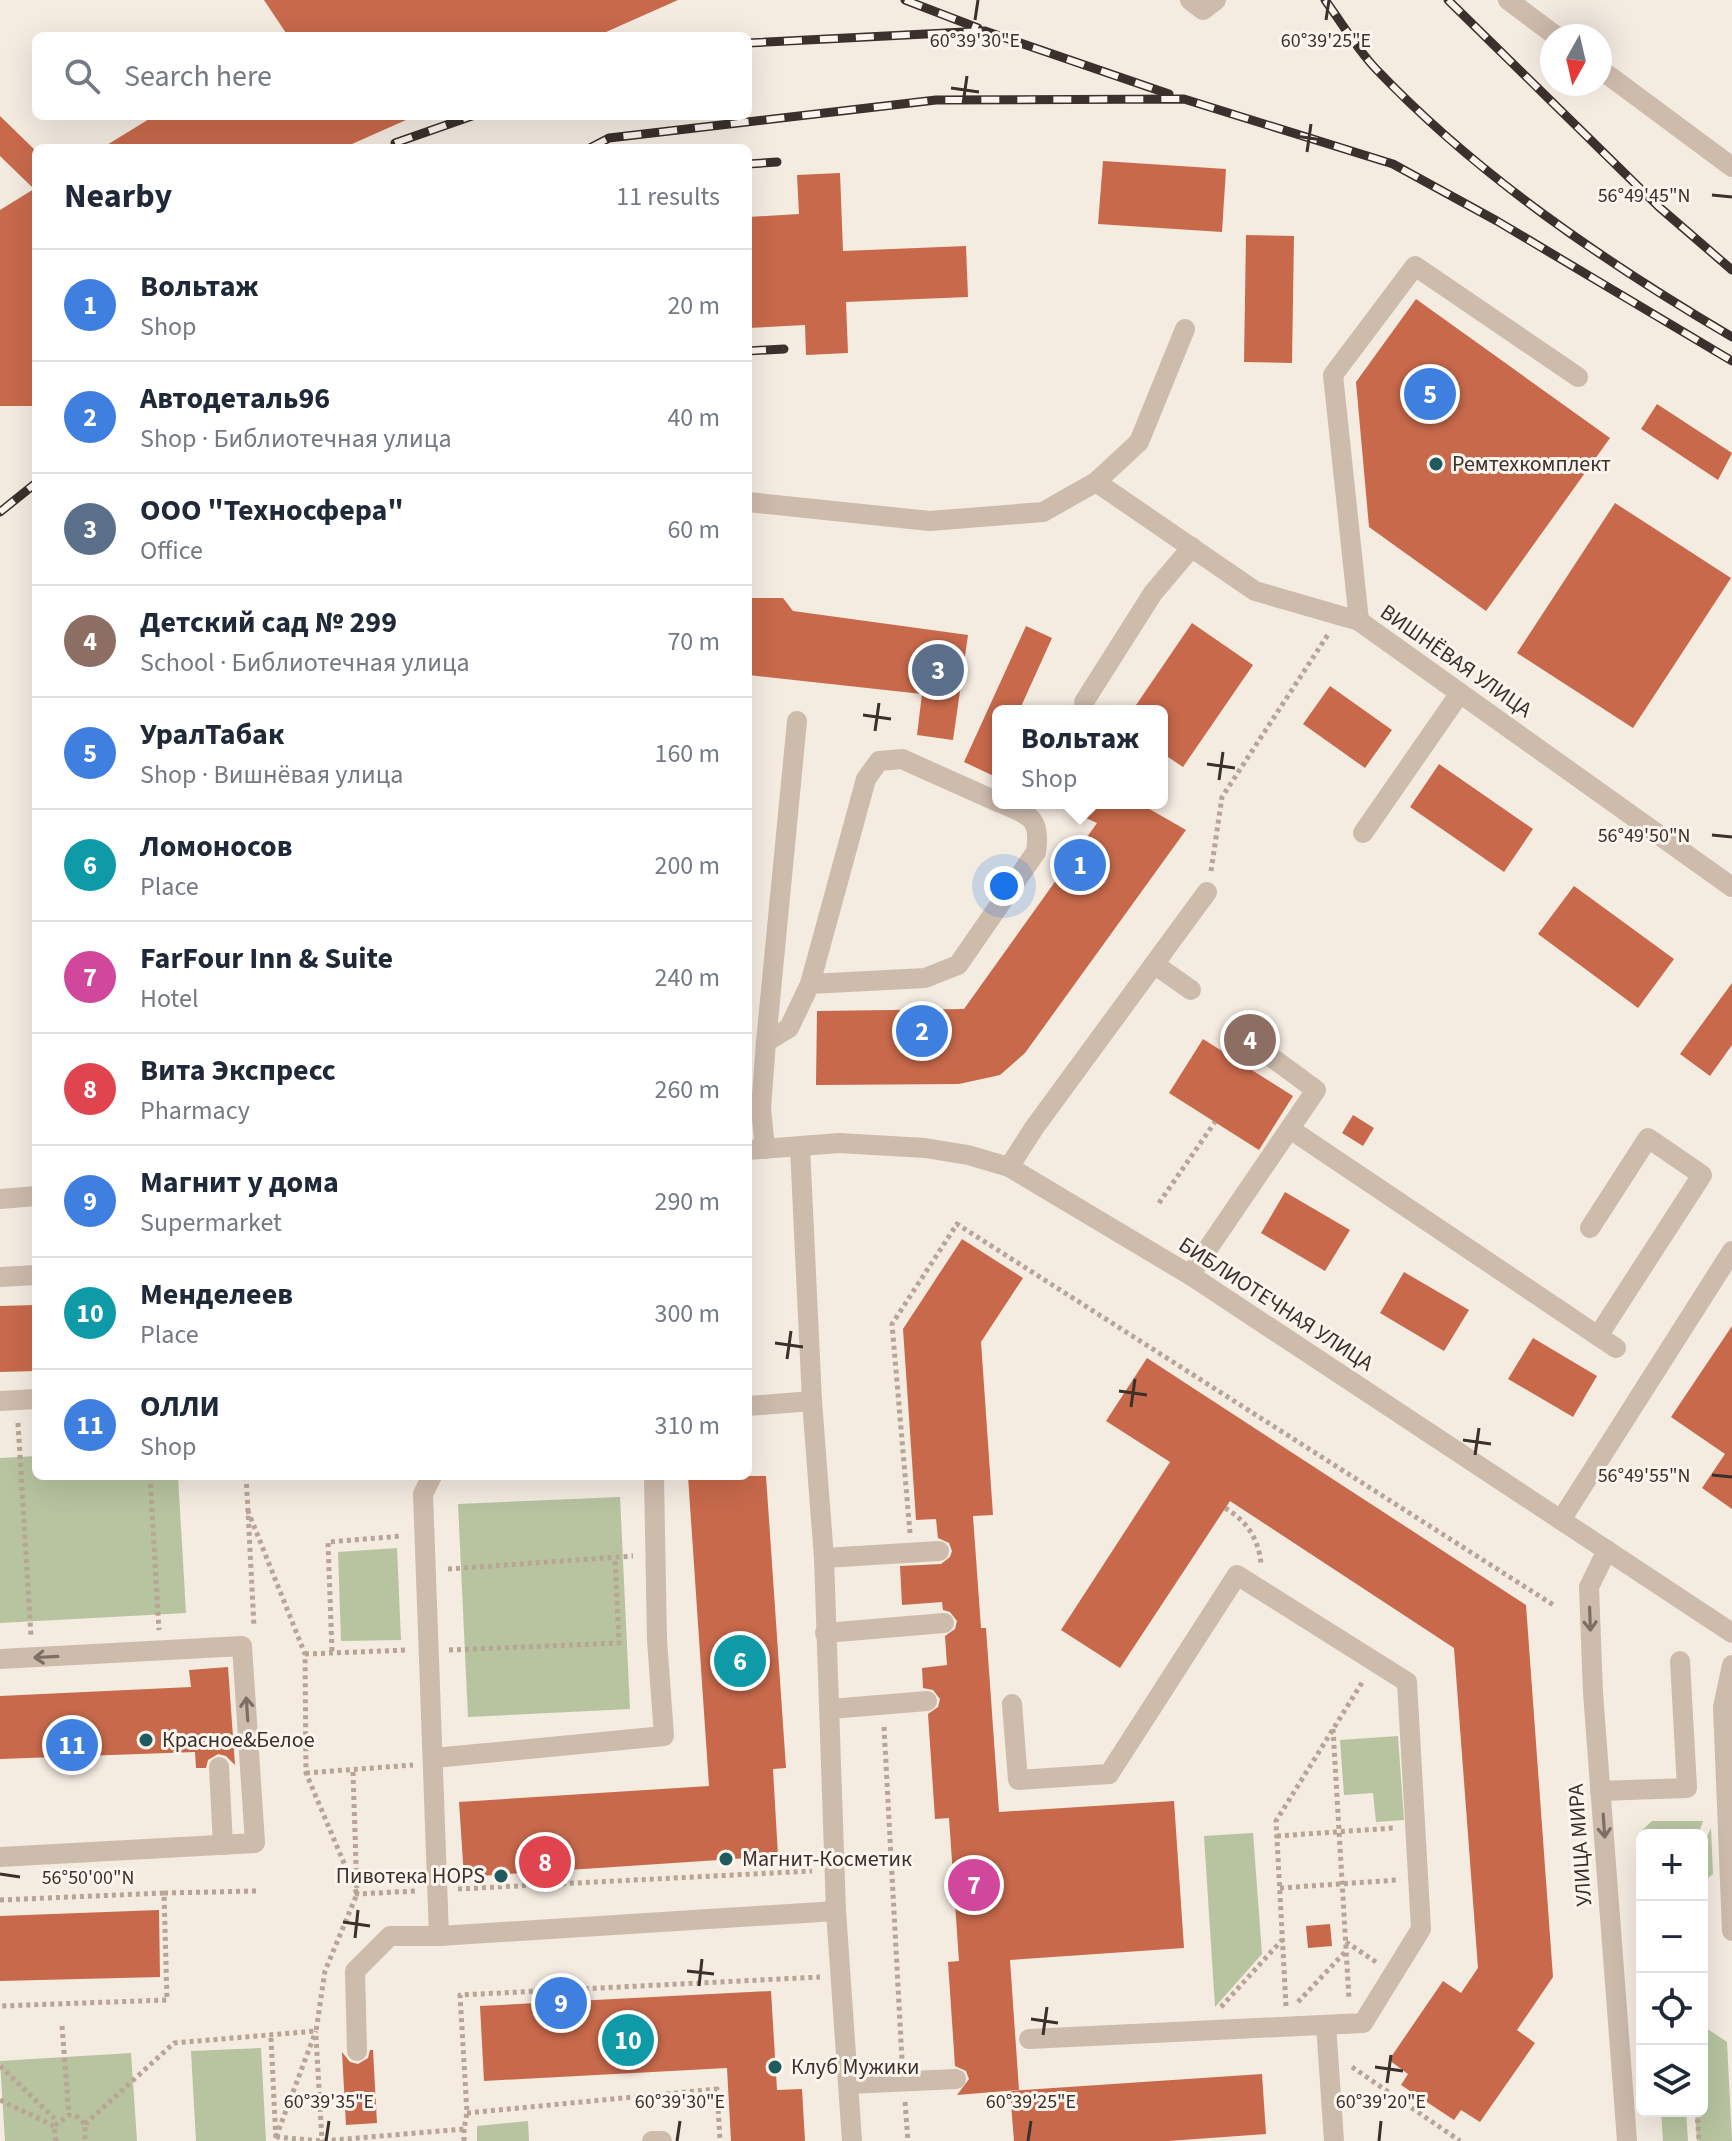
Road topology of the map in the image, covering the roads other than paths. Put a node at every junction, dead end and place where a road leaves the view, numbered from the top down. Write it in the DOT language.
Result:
graph roads {
  1 [pos="1190,0"];
  2 [pos="1216,0"];
  3 [pos="1508,0"];
  4 [pos="1540,24"];
  5 [pos="1612,78"];
  6 [pos="1732,167"];
  7 [pos="1185,329"];
  8 [pos="1578,377"];
  9 [pos="1096,482"];
  10 [pos="752,502"];
  11 [pos="1192,547"];
  12 [pos="1350,618"];
  13 [pos="1460,693"];
  14 [pos="1084,702"];
  15 [pos="797,721"];
  16 [pos="992,798"];
  17 [pos="1016,809"];
  18 [pos="1363,833"];
  19 [pos="1732,887"];
  20 [pos="1207,892"];
  21 [pos="1154,964"];
  22 [pos="810,984"];
  23 [pos="1191,990"];
  24 [pos="1248,1040"];
  25 [pos="766,1042"];
  26 [pos="1290,1129"];
  27 [pos="800,1147"];
  28 [pos="756,1149"];
  29 [pos="1009,1167"];
  30 [pos="32,1196"];
  31 [pos="0,1199"];
  32 [pos="1590,1228"];
  33 [pos="1732,1251"];
  34 [pos="32,1275"];
  35 [pos="1190,1275"];
  36 [pos="0,1277"];
  37 [pos="1598,1336"];
  38 [pos="1616,1348"];
  39 [pos="812,1401"];
  40 [pos="752,1406"];
  41 [pos="430,1480"];
  42 [pos="654,1480"];
  43 [pos="1561,1520"];
  44 [pos="1607,1550"];
  45 [pos="939,1551"];
  46 [pos="824,1558"];
  47 [pos="944,1623"];
  48 [pos="825,1633"];
  49 [pos="1732,1633"];
  50 [pos="0,1659"];
  51 [pos="1680,1661"];
  52 [pos="1732,1665"];
  53 [pos="927,1701"];
  54 [pos="1012,1704"];
  55 [pos="830,1709"];
  56 [pos="434,1764"];
  57 [pos="219,1767"];
  58 [pos="1600,1791"];
  59 [pos="223,1845"];
  60 [pos="0,1857"];
  61 [pos="836,1911"];
  62 [pos="1732,1931"];
  63 [pos="439,1936"];
  64 [pos="1326,2025"];
  65 [pos="1029,2039"];
  66 [pos="357,2051"];
  67 [pos="956,2079"];
  68 [pos="849,2084"];
  69 [pos="652,2141"];
  70 [pos="662,2141"];
  71 [pos="852,2141"];
  72 [pos="1334,2141"];
  73 [pos="1627,2141"];
  1 -- 2 [label="street"];
  3 -- 4 [label="street"];
  5 -- 6 [label="street"];
  7 -- 9 [label="street"];
  8 -- 12 [label="street"];
  9 -- 10 [label="street"];
  9 -- 11 [label="street, ВИШНЁВАЯ УЛИЦА"];
  11 -- 12 [label="street, ВИШНЁВАЯ УЛИЦА"];
  11 -- 14 [label="street"];
  12 -- 13 [label="street, ВИШНЁВАЯ УЛИЦА"];
  13 -- 18 [label="street"];
  13 -- 19 [label="street, ВИШНЁВАЯ УЛИЦА"];
  15 -- 25 [label="street"];
  16 -- 22 [label="street"];
  17 -- 22 [label="street"];
  20 -- 21 [label="street"];
  21 -- 23 [label="street"];
  21 -- 29 [label="street"];
  22 -- 25 [label="street"];
  24 -- 26 [label="street"];
  25 -- 28 [label="street"];
  26 -- 35 [label="street"];
  26 -- 37 [label="street"];
  27 -- 28 [label="street, БИБЛИОТЕЧНАЯ УЛИЦА"];
  27 -- 29 [label="street, БИБЛИОТЕЧНАЯ УЛИЦА"];
  27 -- 39 [label="street"];
  29 -- 35 [label="street, БИБЛИОТЕЧНАЯ УЛИЦА"];
  30 -- 31 [label="street"];
  32 -- 37 [label="street"];
  33 -- 43 [label="street"];
  34 -- 36 [label="street"];
  35 -- 43 [label="street, БИБЛИОТЕЧНАЯ УЛИЦА"];
  37 -- 38 [label="street"];
  39 -- 40 [label="street"];
  39 -- 46 [label="street"];
  41 -- 56 [label="street"];
  42 -- 56 [label="street"];
  43 -- 44 [label="street, БИБЛИОТЕЧНАЯ УЛИЦА"];
  44 -- 49 [label="street, БИБЛИОТЕЧНАЯ УЛИЦА"];
  44 -- 58 [label="street, УЛИЦА МИРА, one-way"];
  45 -- 46 [label="street"];
  46 -- 48 [label="street"];
  47 -- 48 [label="street"];
  48 -- 55 [label="street"];
  59 -- 50 [label="street, one-way"];
  51 -- 58 [label="street"];
  52 -- 62 [label="street"];
  53 -- 55 [label="street"];
  54 -- 64 [label="street"];
  55 -- 61 [label="street"];
  56 -- 63 [label="street"];
  57 -- 59 [label="street"];
  58 -- 73 [label="street, УЛИЦА МИРА, one-way"];
  59 -- 60 [label="street"];
  61 -- 63 [label="street"];
  61 -- 68 [label="street"];
  63 -- 66 [label="street"];
  64 -- 65 [label="street"];
  64 -- 72 [label="street"];
  67 -- 68 [label="street"];
  68 -- 71 [label="street"];
  69 -- 70 [label="street"];
}
